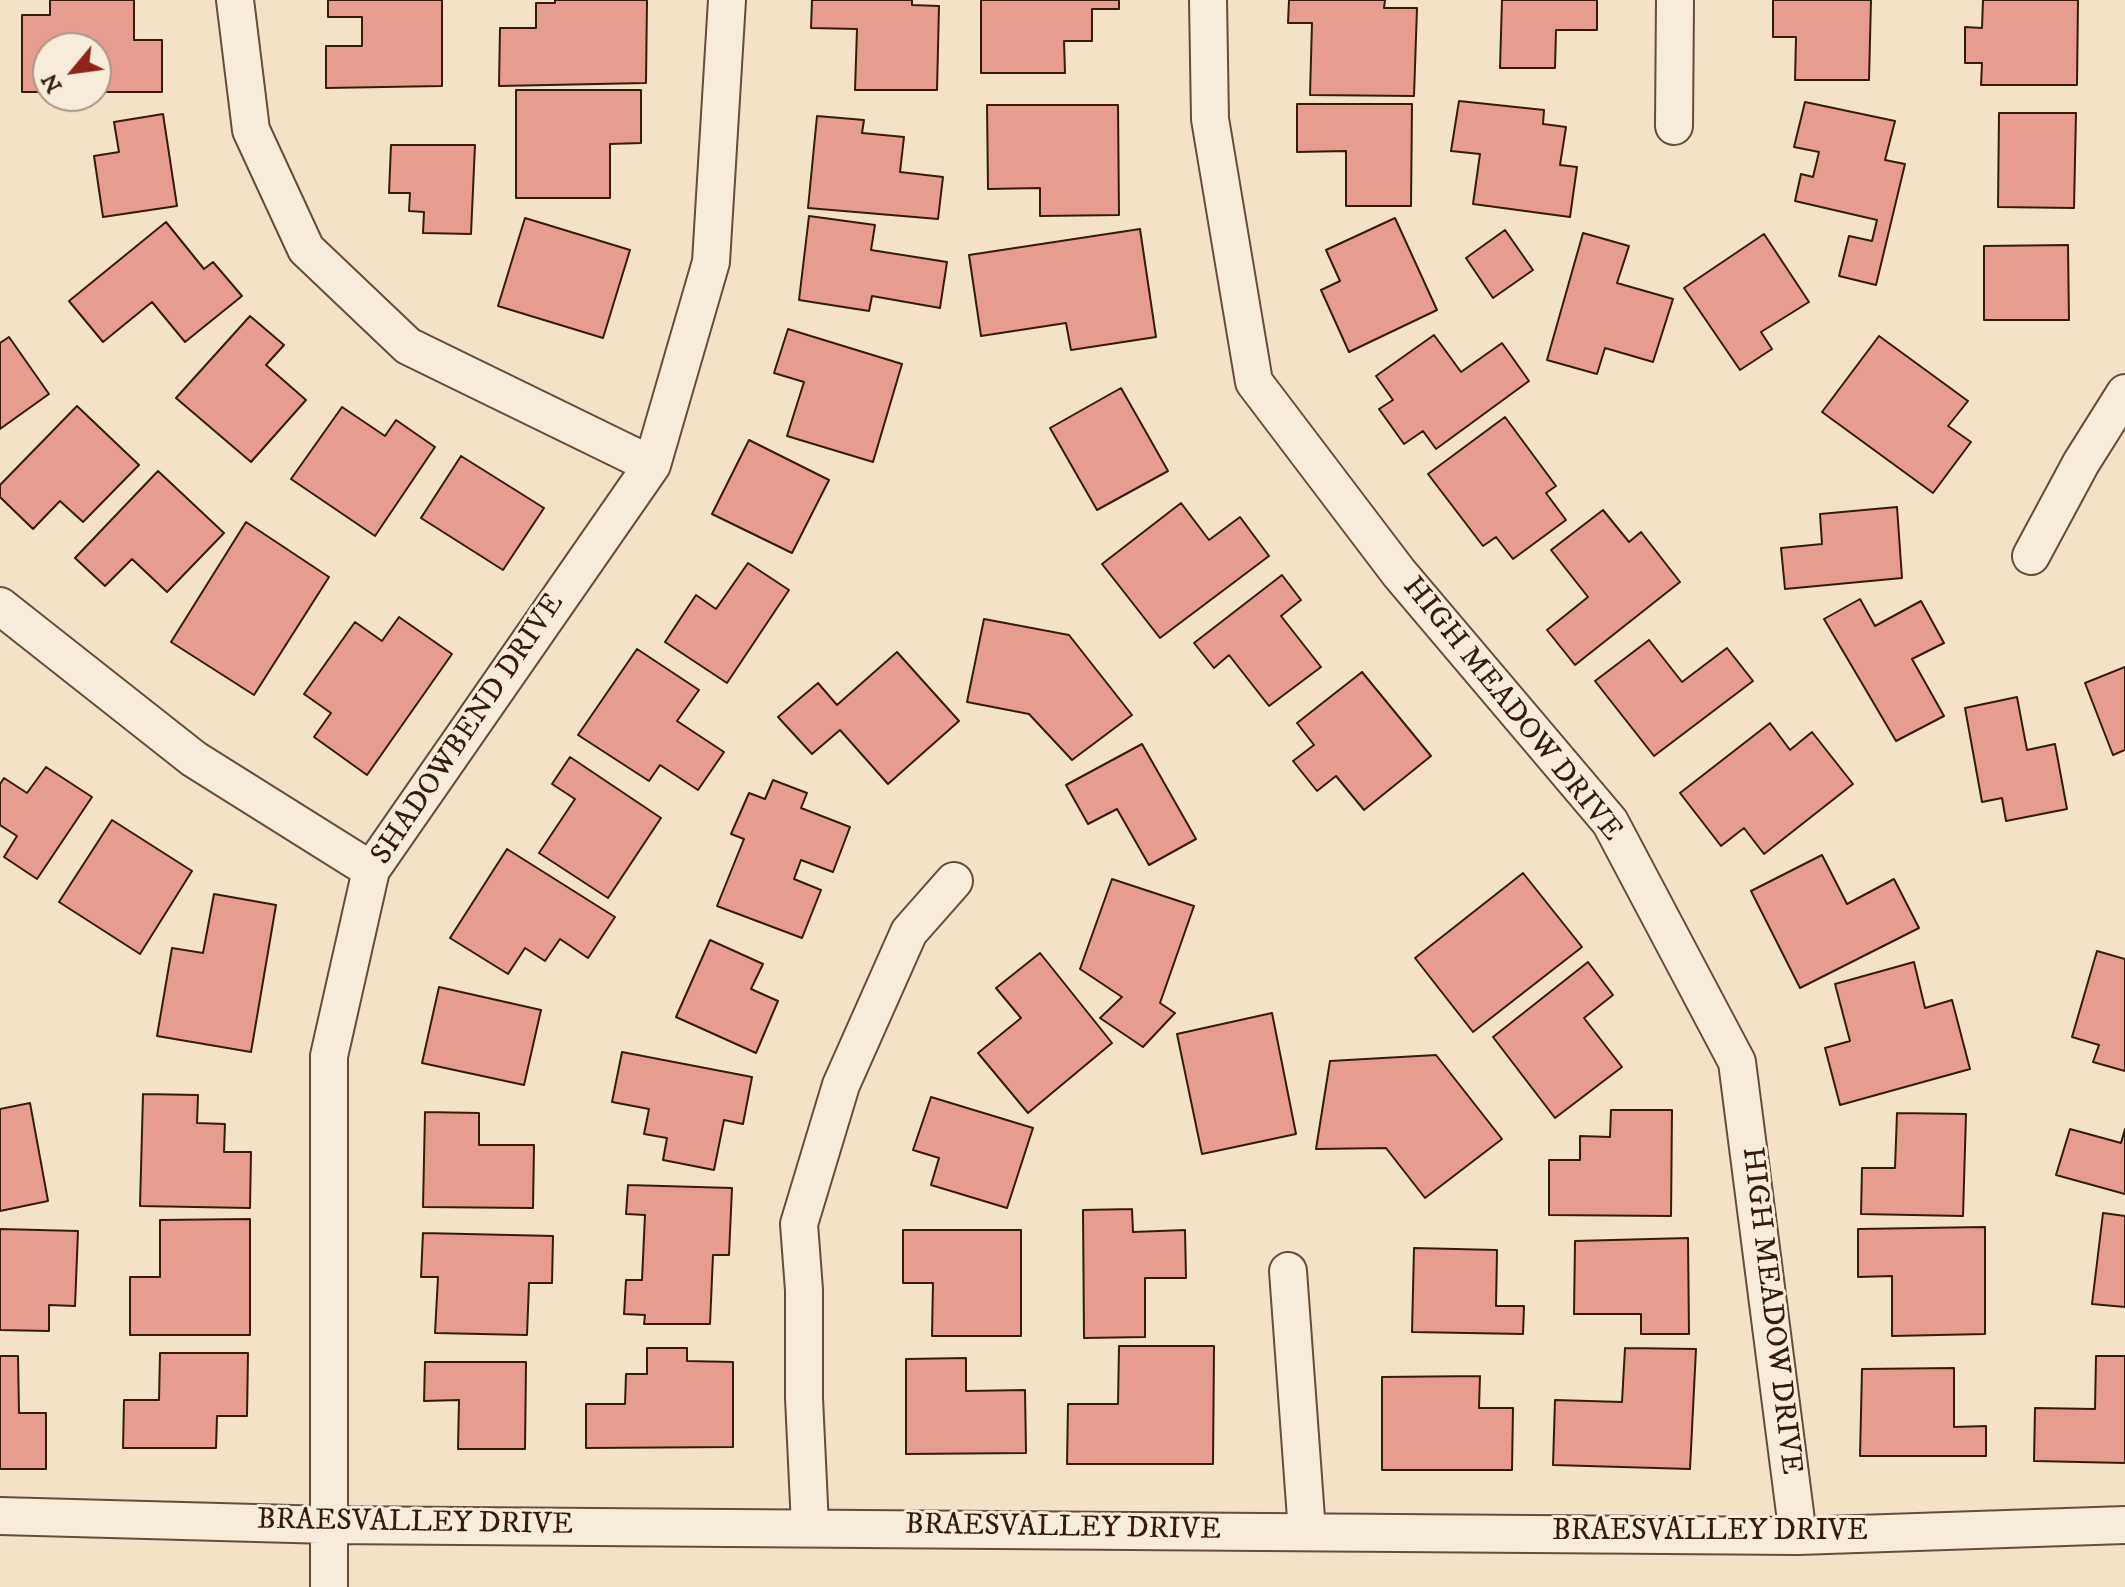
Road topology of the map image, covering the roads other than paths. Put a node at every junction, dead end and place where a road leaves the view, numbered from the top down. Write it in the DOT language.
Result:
graph roads {
  1 [pos="235,0"];
  2 [pos="727,0"];
  3 [pos="1208,0"];
  4 [pos="1675,0"];
  5 [pos="1674,126"];
  6 [pos="2125,393"];
  7 [pos="652,465"];
  8 [pos="2031,556"];
  9 [pos="0,606"];
  10 [pos="371,870"];
  11 [pos="954,881"];
  12 [pos="1288,1271"];
  13 [pos="0,1516"];
  14 [pos="329,1525"];
  15 [pos="2125,1525"];
  16 [pos="810,1526"];
  17 [pos="1307,1532"];
  18 [pos="1798,1536"];
  19 [pos="329,1587"];
  1 -- 7 [label="street"];
  2 -- 7 [label="street, SHADOWBEND DRIVE"];
  3 -- 18 [label="street, HIGH MEADOW DRIVE"];
  4 -- 5 [label="street"];
  6 -- 8 [label="street"];
  7 -- 10 [label="street, SHADOWBEND DRIVE"];
  9 -- 10 [label="street"];
  10 -- 14 [label="street, SHADOWBEND DRIVE"];
  11 -- 16 [label="street"];
  12 -- 17 [label="street"];
  13 -- 14 [label="street, BRAESVALLEY DRIVE"];
  14 -- 16 [label="street, BRAESVALLEY DRIVE"];
  14 -- 19 [label="street, SHADOWBEND DRIVE"];
  15 -- 18 [label="street, BRAESVALLEY DRIVE"];
  16 -- 17 [label="street, BRAESVALLEY DRIVE"];
  17 -- 18 [label="street, BRAESVALLEY DRIVE"];
}
